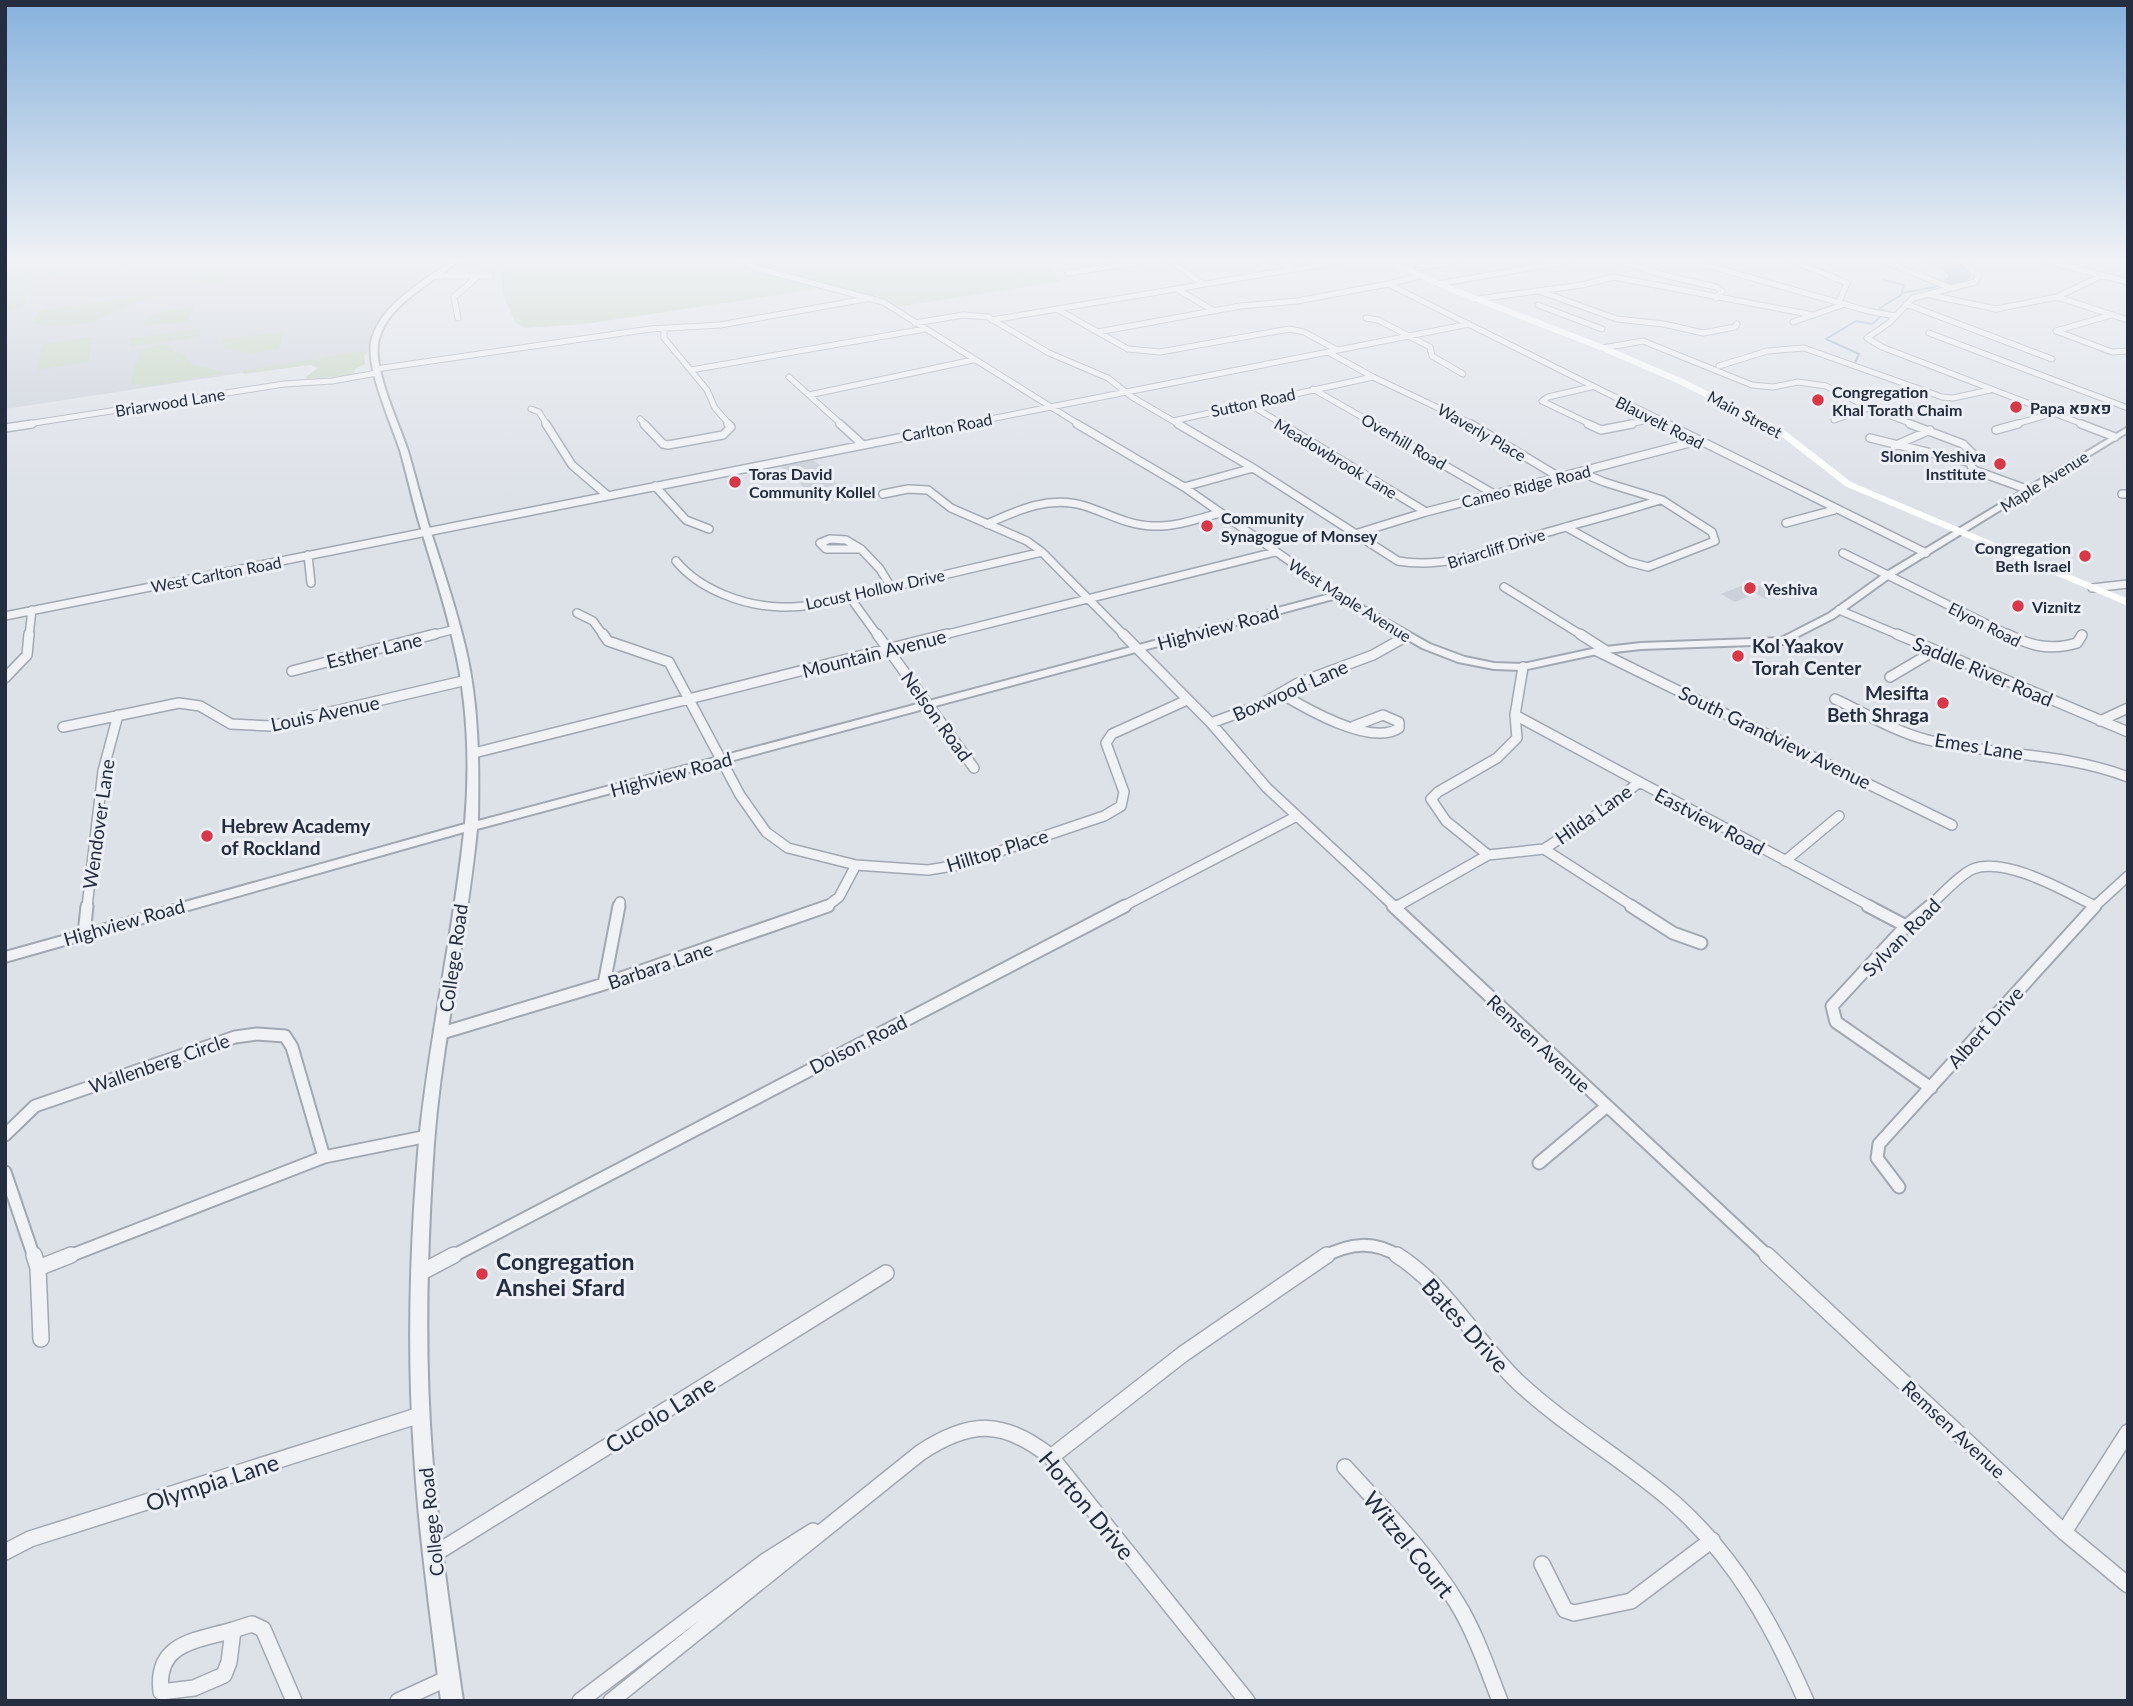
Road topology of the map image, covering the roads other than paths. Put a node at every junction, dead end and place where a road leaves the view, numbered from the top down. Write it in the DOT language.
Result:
graph roads {
  1 [pos="376,341"];
  2 [pos="580,341"];
  3 [pos="666,341"];
  4 [pos="859,341"];
  5 [pos="943,341"];
  6 [pos="1028,341"];
  7 [pos="1113,341"];
  8 [pos="1219,341"];
  9 [pos="1319,341"];
  10 [pos="1386,341"];
  11 [pos="1419,341"];
  12 [pos="1501,341"];
  13 [pos="1584,341"];
  14 [pos="1871,341"];
  15 [pos="1950,341"];
  16 [pos="2003,341"];
  17 [pos="2082,341"];
  18 [pos="1603,348"];
  19 [pos="1336,350"];
  20 [pos="2128,351"];
  21 [pos="1328,352"];
  22 [pos="2052,359"];
  23 [pos="973,360"];
  24 [pos="1719,366"];
  25 [pos="691,370"];
  26 [pos="377,371"];
  27 [pos="1463,374"];
  28 [pos="789,377"];
  29 [pos="1373,377"];
  30 [pos="1591,387"];
  31 [pos="1313,389"];
  32 [pos="1992,390"];
  33 [pos="1124,392"];
  34 [pos="809,395"];
  35 [pos="1247,403"];
  36 [pos="1049,407"];
  37 [pos="1868,408"];
  38 [pos="2128,408"];
  39 [pos="531,409"];
  40 [pos="2052,414"];
  41 [pos="640,419"];
  42 [pos="1655,419"];
  43 [pos="1833,420"];
  44 [pos="1173,421"];
  45 [pos="5,428"];
  46 [pos="2128,429"];
  47 [pos="1930,430"];
  48 [pos="1996,430"];
  49 [pos="2115,437"];
  50 [pos="1870,438"];
  51 [pos="1698,441"];
  52 [pos="862,444"];
  53 [pos="1894,446"];
  54 [pos="1972,463"];
  55 [pos="1253,468"];
  56 [pos="1580,472"];
  57 [pos="1559,477"];
  58 [pos="656,486"];
  59 [pos="1184,487"];
  60 [pos="2029,490"];
  61 [pos="883,494"];
  62 [pos="1494,494"];
  63 [pos="607,495"];
  64 [pos="1660,500"];
  65 [pos="1834,510"];
  66 [pos="1426,512"];
  67 [pos="1220,513"];
  68 [pos="1786,523"];
  69 [pos="987,524"];
  70 [pos="1566,527"];
  71 [pos="709,529"];
  72 [pos="426,531"];
  73 [pos="1960,533"];
  74 [pos="1355,534"];
  75 [pos="861,549"];
  76 [pos="1042,552"];
  77 [pos="1275,552"];
  78 [pos="1843,553"];
  79 [pos="1926,553"];
  80 [pos="308,555"];
  81 [pos="676,561"];
  82 [pos="1888,575"];
  83 [pos="311,583"];
  84 [pos="2128,584"];
  85 [pos="891,587"];
  86 [pos="1504,587"];
  87 [pos="2092,588"];
  88 [pos="1338,595"];
  89 [pos="849,596"];
  90 [pos="1089,600"];
  91 [pos="2128,603"];
  92 [pos="32,610"];
  93 [pos="1839,610"];
  94 [pos="577,613"];
  95 [pos="5,616"];
  96 [pos="456,629"];
  97 [pos="2081,635"];
  98 [pos="1405,637"];
  99 [pos="889,649"];
  100 [pos="1136,649"];
  101 [pos="1601,650"];
  102 [pos="1934,651"];
  103 [pos="1523,667"];
  104 [pos="292,671"];
  105 [pos="1890,677"];
  106 [pos="5,678"];
  107 [pos="467,680"];
  108 [pos="1280,693"];
  109 [pos="1835,699"];
  110 [pos="1187,700"];
  111 [pos="690,701"];
  112 [pos="928,703"];
  113 [pos="2128,708"];
  114 [pos="118,715"];
  115 [pos="1515,715"];
  116 [pos="2100,720"];
  117 [pos="1211,723"];
  118 [pos="1354,726"];
  119 [pos="63,727"];
  120 [pos="2128,732"];
  121 [pos="474,753"];
  122 [pos="723,760"];
  123 [pos="974,768"];
  124 [pos="2128,777"];
  125 [pos="1638,783"];
  126 [pos="1297,816"];
  127 [pos="1839,817"];
  128 [pos="1952,825"];
  129 [pos="471,826"];
  130 [pos="1544,849"];
  131 [pos="1488,855"];
  132 [pos="1785,861"];
  133 [pos="856,865"];
  134 [pos="2128,876"];
  135 [pos="620,902"];
  136 [pos="2095,906"];
  137 [pos="1395,908"];
  138 [pos="1906,926"];
  139 [pos="84,934"];
  140 [pos="1702,943"];
  141 [pos="5,957"];
  142 [pos="604,984"];
  143 [pos="442,1033"];
  144 [pos="1931,1087"];
  145 [pos="1607,1106"];
  146 [pos="5,1135"];
  147 [pos="428,1136"];
  148 [pos="324,1157"];
  149 [pos="1539,1163"];
  150 [pos="5,1172"];
  151 [pos="1899,1187"];
  152 [pos="38,1268"];
  153 [pos="420,1272"];
  154 [pos="886,1273"];
  155 [pos="41,1339"];
  156 [pos="421,1415"];
  157 [pos="2128,1432"];
  158 [pos="1051,1457"];
  159 [pos="1345,1468"];
  160 [pos="849,1508"];
  161 [pos="2064,1532"];
  162 [pos="1712,1540"];
  163 [pos="5,1552"];
  164 [pos="433,1555"];
  165 [pos="1542,1564"];
  166 [pos="2128,1585"];
  167 [pos="233,1628"];
  168 [pos="449,1678"];
  169 [pos="294,1701"];
  170 [pos="398,1701"];
  171 [pos="452,1701"];
  172 [pos="580,1701"];
  173 [pos="611,1701"];
  174 [pos="1247,1701"];
  175 [pos="1500,1701"];
  176 [pos="1806,1701"];
  1 -- 26 [label="street, College Road"];
  2 -- 26 [label="street, Briarwood Lane"];
  3 -- 25 [label="street"];
  4 -- 25 [label="street"];
  5 -- 23 [label="street, West Maple Avenue"];
  6 -- 33 [label="street, Briarcliff Drive"];
  7 -- 8 [label="street"];
  9 -- 19 [label="street"];
  10 -- 19 [label="street, Carlton Road"];
  11 -- 27 [label="street"];
  12 -- 30 [label="street, Blauvelt Road"];
  13 -- 18 [label="main road, Main Street"];
  14 -- 32 [label="street"];
  15 -- 38 [label="street"];
  16 -- 22 [label="street"];
  17 -- 20 [label="street"];
  18 -- 37 [label="street"];
  18 -- 73 [label="main road, Main Street"];
  19 -- 21 [label="street, Carlton Road"];
  21 -- 29 [label="street, Waverly Place"];
  21 -- 33 [label="street, Carlton Road"];
  23 -- 34 [label="street"];
  23 -- 36 [label="street, West Maple Avenue"];
  24 -- 32 [label="street"];
  25 -- 41 [label="street"];
  26 -- 45 [label="street, Briarwood Lane"];
  26 -- 72 [label="street, College Road"];
  28 -- 34 [label="street"];
  29 -- 31 [label="street, Sutton Road"];
  29 -- 57 [label="street, Waverly Place"];
  30 -- 42 [label="street, Blauvelt Road"];
  30 -- 42 [label="street"];
  31 -- 35 [label="street, Sutton Road"];
  31 -- 62 [label="street, Overhill Road"];
  32 -- 40 [label="street"];
  33 -- 36 [label="street, Carlton Road"];
  33 -- 44 [label="street, Briarcliff Drive"];
  34 -- 52 [label="street"];
  35 -- 44 [label="street, Sutton Road"];
  35 -- 66 [label="street, Meadowbrook Lane"];
  36 -- 52 [label="street, Carlton Road"];
  36 -- 59 [label="street, West Maple Avenue"];
  37 -- 43 [label="street"];
  37 -- 47 [label="street"];
  39 -- 63 [label="street"];
  40 -- 48 [label="street"];
  40 -- 49 [label="street"];
  42 -- 51 [label="street, Blauvelt Road"];
  44 -- 55 [label="street, Briarcliff Drive"];
  46 -- 49 [label="street, Maple Avenue"];
  47 -- 53 [label="street"];
  47 -- 54 [label="street"];
  49 -- 60 [label="street, Maple Avenue"];
  50 -- 53 [label="street"];
  51 -- 56 [label="street, Cameo Ridge Road"];
  51 -- 65 [label="street, Blauvelt Road"];
  52 -- 58 [label="street, Carlton Road"];
  53 -- 54 [label="street"];
  54 -- 60 [label="street"];
  55 -- 59 [label="street"];
  55 -- 74 [label="street, Briarcliff Drive"];
  56 -- 57 [label="street, Cameo Ridge Road"];
  56 -- 64 [label="street"];
  57 -- 62 [label="street, Cameo Ridge Road"];
  58 -- 63 [label="street, Carlton Road"];
  58 -- 71 [label="street"];
  59 -- 67 [label="street, West Maple Avenue"];
  60 -- 73 [label="street, Maple Avenue"];
  61 -- 69 [label="street, Remsen Avenue"];
  62 -- 66 [label="street, Cameo Ridge Road"];
  63 -- 72 [label="street, Carlton Road"];
  64 -- 70 [label="street, Briarcliff Drive"];
  64 -- 70 [label="street"];
  65 -- 68 [label="street"];
  65 -- 79 [label="street, Blauvelt Road"];
  66 -- 74 [label="street, Cameo Ridge Road"];
  67 -- 69 [label="street"];
  67 -- 77 [label="street, West Maple Avenue"];
  69 -- 76 [label="street, Remsen Avenue"];
  70 -- 74 [label="street, Briarcliff Drive"];
  72 -- 80 [label="street, West Carlton Road"];
  72 -- 96 [label="street, College Road"];
  73 -- 79 [label="street, West Maple Avenue"];
  73 -- 87 [label="main road, Main Street"];
  75 -- 75 [label="street"];
  75 -- 85 [label="street"];
  76 -- 85 [label="street, Locust Hollow Drive"];
  76 -- 90 [label="street, Remsen Avenue"];
  77 -- 88 [label="street, West Maple Avenue"];
  77 -- 90 [label="street, Mountain Avenue"];
  78 -- 82 [label="street, Elyon Road"];
  79 -- 82 [label="street, West Maple Avenue"];
  80 -- 83 [label="street"];
  80 -- 92 [label="street, West Carlton Road"];
  81 -- 89 [label="street, Locust Hollow Drive"];
  82 -- 93 [label="street, West Maple Avenue"];
  82 -- 97 [label="street, Elyon Road"];
  84 -- 87 [label="street"];
  85 -- 89 [label="street, Locust Hollow Drive"];
  86 -- 101 [label="street, South Grandview Avenue"];
  87 -- 91 [label="main road, Main Street"];
  88 -- 98 [label="street, West Maple Avenue"];
  88 -- 100 [label="street, Highview Road"];
  89 -- 99 [label="street, Nelson Road"];
  90 -- 99 [label="street, Mountain Avenue"];
  90 -- 100 [label="street, Remsen Avenue"];
  92 -- 95 [label="street, West Carlton Road"];
  92 -- 106 [label="street"];
  93 -- 101 [label="street, West Maple Avenue"];
  93 -- 102 [label="street, Saddle River Road"];
  94 -- 111 [label="street, Hilltop Place"];
  96 -- 104 [label="street, Esther Lane"];
  96 -- 107 [label="street, College Road"];
  98 -- 103 [label="street, West Maple Avenue"];
  98 -- 108 [label="street, Boxwood Lane"];
  99 -- 111 [label="street, Mountain Avenue"];
  99 -- 112 [label="street, Nelson Road"];
  100 -- 110 [label="street, Remsen Avenue"];
  100 -- 112 [label="street, Highview Road"];
  101 -- 103 [label="street, West Maple Avenue"];
  101 -- 128 [label="street, South Grandview Avenue"];
  102 -- 105 [label="street"];
  102 -- 116 [label="street, Saddle River Road"];
  103 -- 115 [label="street"];
  107 -- 114 [label="street, Louis Avenue"];
  107 -- 121 [label="street, College Road"];
  108 -- 117 [label="street, Boxwood Lane"];
  108 -- 118 [label="street"];
  109 -- 124 [label="street, Emes Lane"];
  110 -- 117 [label="street, Remsen Avenue"];
  110 -- 133 [label="street, Hilltop Place"];
  111 -- 121 [label="street, Mountain Avenue"];
  111 -- 122 [label="street, Hilltop Place"];
  112 -- 122 [label="street, Highview Road"];
  112 -- 123 [label="street, Nelson Road"];
  113 -- 116 [label="street"];
  114 -- 119 [label="street, Louis Avenue"];
  114 -- 139 [label="street, Wendover Lane"];
  115 -- 125 [label="street, Eastview Road"];
  115 -- 131 [label="street"];
  116 -- 120 [label="street, Saddle River Road"];
  117 -- 126 [label="street, Remsen Avenue"];
  121 -- 129 [label="street, College Road"];
  122 -- 129 [label="street, Highview Road"];
  122 -- 133 [label="street, Hilltop Place"];
  125 -- 130 [label="street, Hilda Lane"];
  125 -- 132 [label="street, Eastview Road"];
  126 -- 137 [label="street, Remsen Avenue"];
  126 -- 153 [label="street, Dolson Road"];
  127 -- 132 [label="street"];
  129 -- 139 [label="street, Highview Road"];
  129 -- 143 [label="street, College Road"];
  130 -- 131 [label="street, Hilda Lane"];
  130 -- 140 [label="street"];
  131 -- 137 [label="street, Hilda Lane"];
  132 -- 138 [label="street, Eastview Road"];
  133 -- 142 [label="street, Barbara Lane"];
  134 -- 136 [label="street, Albert Drive"];
  135 -- 142 [label="street"];
  136 -- 138 [label="street, Sylvan Road"];
  136 -- 144 [label="street, Albert Drive"];
  137 -- 145 [label="street, Remsen Avenue"];
  138 -- 144 [label="street, Sylvan Road"];
  139 -- 141 [label="street, Highview Road"];
  142 -- 143 [label="street, Barbara Lane"];
  143 -- 147 [label="street, College Road"];
  144 -- 151 [label="street, Albert Drive"];
  145 -- 149 [label="street"];
  145 -- 161 [label="street, Remsen Avenue"];
  146 -- 148 [label="street, Wallenberg Circle"];
  147 -- 148 [label="street"];
  147 -- 153 [label="street, College Road"];
  148 -- 152 [label="street"];
  150 -- 152 [label="street"];
  152 -- 155 [label="street"];
  153 -- 156 [label="street, College Road"];
  154 -- 164 [label="street, Cucolo Lane"];
  156 -- 163 [label="street, Olympia Lane"];
  156 -- 164 [label="street, College Road"];
  157 -- 161 [label="street"];
  158 -- 160 [label="street, Horton Drive"];
  158 -- 162 [label="street, Bates Drive"];
  158 -- 174 [label="street, Horton Drive"];
  159 -- 175 [label="street, Witzel Court"];
  160 -- 172 [label="street, Horton Drive"];
  160 -- 173 [label="street, Horton Drive"];
  161 -- 166 [label="street, Remsen Avenue"];
  162 -- 165 [label="street"];
  162 -- 176 [label="street, Bates Drive"];
  164 -- 168 [label="street, College Road"];
  167 -- 167 [label="street"];
  167 -- 169 [label="street"];
  168 -- 170 [label="street"];
  168 -- 171 [label="street, College Road"];
}
